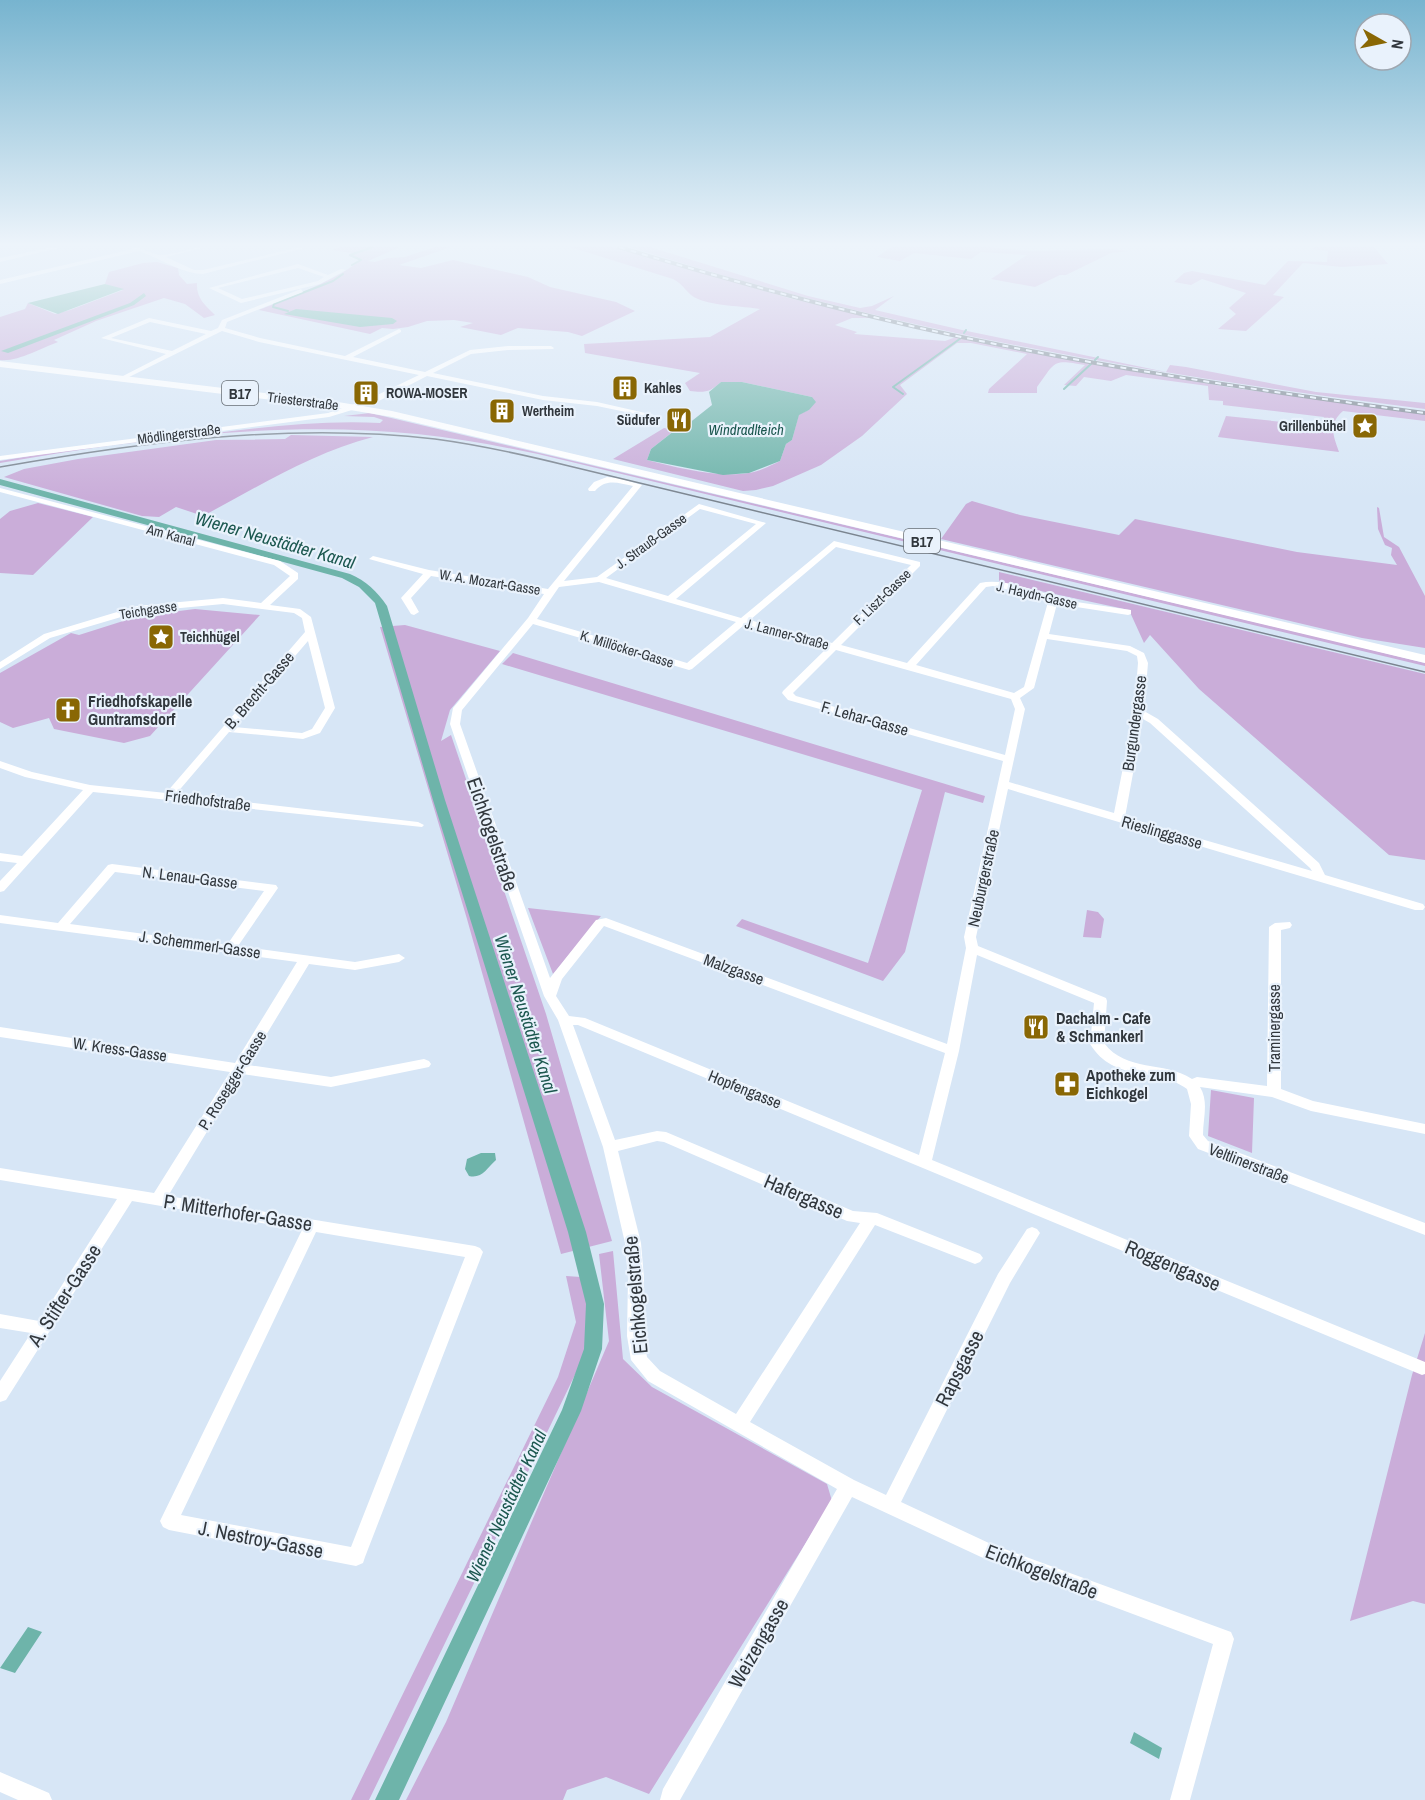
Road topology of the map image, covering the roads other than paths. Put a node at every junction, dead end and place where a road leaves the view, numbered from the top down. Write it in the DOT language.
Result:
graph roads {
  1 [pos="122,331"];
  2 [pos="201,331"];
  3 [pos="216,331"];
  4 [pos="228,331"];
  5 [pos="399,331"];
  6 [pos="210,333"];
  7 [pos="551,348"];
  8 [pos="171,353"];
  9 [pos="346,358"];
  10 [pos="0,364"];
  11 [pos="426,374"];
  12 [pos="121,379"];
  13 [pos="356,408"];
  14 [pos="650,415"];
  15 [pos="0,458"];
  16 [pos="592,489"];
  17 [pos="0,490"];
  18 [pos="372,559"];
  19 [pos="429,573"];
  20 [pos="599,579"];
  21 [pos="558,584"];
  22 [pos="550,592"];
  23 [pos="669,600"];
  24 [pos="1053,601"];
  25 [pos="262,607"];
  26 [pos="414,612"];
  27 [pos="1128,612"];
  28 [pos="531,620"];
  29 [pos="745,622"];
  30 [pos="310,632"];
  31 [pos="1043,636"];
  32 [pos="832,646"];
  33 [pos="1425,659"];
  34 [pos="3,661"];
  35 [pos="910,666"];
  36 [pos="1015,698"];
  37 [pos="1139,712"];
  38 [pos="226,729"];
  39 [pos="1008,759"];
  40 [pos="0,764"];
  41 [pos="1003,784"];
  42 [pos="90,788"];
  43 [pos="170,796"];
  44 [pos="1119,819"];
  45 [pos="418,825"];
  46 [pos="0,857"];
  47 [pos="25,860"];
  48 [pos="1321,879"];
  49 [pos="0,888"];
  50 [pos="1419,907"];
  51 [pos="0,919"];
  52 [pos="1286,925"];
  53 [pos="62,926"];
  54 [pos="231,948"];
  55 [pos="972,948"];
  56 [pos="399,958"];
  57 [pos="305,960"];
  58 [pos="550,996"];
  59 [pos="565,1020"];
  60 [pos="0,1032"];
  61 [pos="952,1051"];
  62 [pos="424,1064"];
  63 [pos="240,1066"];
  64 [pos="1191,1084"];
  65 [pos="1274,1092"];
  66 [pos="1425,1129"];
  67 [pos="610,1147"];
  68 [pos="924,1163"];
  69 [pos="0,1174"];
  70 [pos="128,1195"];
  71 [pos="158,1200"];
  72 [pos="872,1217"];
  73 [pos="312,1224"];
  74 [pos="1425,1229"];
  75 [pos="1032,1233"];
  76 [pos="475,1252"];
  77 [pos="975,1258"];
  78 [pos="0,1321"];
  79 [pos="42,1328"];
  80 [pos="1422,1368"];
  81 [pos="0,1395"];
  82 [pos="740,1423"];
  83 [pos="848,1486"];
  84 [pos="890,1505"];
  85 [pos="0,1782"];
  86 [pos="42,1800"];
  87 [pos="670,1800"];
  88 [pos="1180,1800"];
  1 -- 8 [label="street"];
  2 -- 6 [label="street"];
  3 -- 6 [label="street"];
  4 -- 9 [label="street"];
  5 -- 9 [label="street"];
  6 -- 8 [label="street"];
  7 -- 11 [label="street, Mödlingerstraße"];
  8 -- 12 [label="street"];
  9 -- 11 [label="street"];
  10 -- 12 [label="main road, Triesterstraße / B17"];
  11 -- 13 [label="street, Mödlingerstraße"];
  11 -- 14 [label="street"];
  12 -- 13 [label="main road, Triesterstraße / B17"];
  13 -- 15 [label="street, Mödlingerstraße"];
  13 -- 33 [label="main road, B17"];
  16 -- 21 [label="street, Eichkogelstraße"];
  17 -- 25 [label="street, Am Kanal"];
  18 -- 19 [label="street, W. A. Mozart-Gasse"];
  19 -- 22 [label="street, W. A. Mozart-Gasse"];
  19 -- 26 [label="street, W. A. Mozart-Gasse"];
  20 -- 21 [label="street, J. Lanner-Straße"];
  20 -- 23 [label="street, J. Lanner-Straße"];
  20 -- 23 [label="street, J. Strauß-Gasse"];
  21 -- 22 [label="street, Eichkogelstraße"];
  22 -- 28 [label="street, Eichkogelstraße"];
  23 -- 29 [label="street, J. Lanner-Straße"];
  24 -- 27 [label="street, J. Haydn-Gasse"];
  24 -- 31 [label="street"];
  24 -- 35 [label="street, J. Haydn-Gasse"];
  25 -- 30 [label="street"];
  25 -- 34 [label="street, Teichgasse"];
  28 -- 29 [label="street, K. Millöcker-Gasse"];
  28 -- 58 [label="street, Eichkogelstraße"];
  29 -- 32 [label="street, J. Lanner-Straße"];
  29 -- 32 [label="street, F. Liszt-Gasse"];
  30 -- 38 [label="street, B. Brecht-Gasse"];
  30 -- 38 [label="street"];
  31 -- 36 [label="street"];
  31 -- 37 [label="street, Burgundergasse"];
  32 -- 35 [label="street, J. Lanner-Straße"];
  32 -- 39 [label="street, F. Lehar-Gasse"];
  35 -- 36 [label="street, J. Lanner-Straße"];
  36 -- 39 [label="street, Neuburgerstraße"];
  37 -- 44 [label="street, Burgundergasse"];
  37 -- 48 [label="street"];
  38 -- 43 [label="street, B. Brecht-Gasse"];
  39 -- 41 [label="street, Neuburgerstraße"];
  40 -- 42 [label="street, Friedhofstraße"];
  41 -- 44 [label="street, Rieslinggasse"];
  41 -- 55 [label="street, Neuburgerstraße"];
  42 -- 43 [label="street, Friedhofstraße"];
  42 -- 47 [label="street"];
  43 -- 45 [label="street, Friedhofstraße"];
  44 -- 48 [label="street, Rieslinggasse"];
  46 -- 47 [label="street"];
  47 -- 49 [label="street"];
  48 -- 50 [label="street, Rieslinggasse"];
  51 -- 53 [label="street, J. Schemmerl-Gasse"];
  52 -- 65 [label="street, Traminergasse"];
  53 -- 54 [label="street, J. Schemmerl-Gasse"];
  53 -- 54 [label="street, N. Lenau-Gasse"];
  54 -- 57 [label="street, J. Schemmerl-Gasse"];
  55 -- 61 [label="street, Neuburgerstraße"];
  55 -- 64 [label="street"];
  56 -- 57 [label="street, J. Schemmerl-Gasse"];
  57 -- 63 [label="street, P. Rosegger-Gasse"];
  58 -- 59 [label="street, Eichkogelstraße"];
  58 -- 61 [label="street, Malzgasse"];
  59 -- 67 [label="street, Eichkogelstraße"];
  59 -- 68 [label="street, Hopfengasse"];
  60 -- 63 [label="street, W. Kress-Gasse"];
  61 -- 68 [label="street, Neuburgerstraße"];
  62 -- 63 [label="street, W. Kress-Gasse"];
  63 -- 71 [label="street, P. Rosegger-Gasse"];
  64 -- 65 [label="street, Traminergasse"];
  64 -- 74 [label="street, Veltlinerstraße"];
  65 -- 66 [label="street"];
  67 -- 72 [label="street, Hafergasse"];
  67 -- 82 [label="street, Eichkogelstraße"];
  68 -- 80 [label="street, Roggengasse"];
  69 -- 70 [label="street, P. Mitterhofer-Gasse"];
  70 -- 71 [label="street, P. Mitterhofer-Gasse"];
  70 -- 79 [label="street, A. Stifter-Gasse"];
  71 -- 73 [label="street, P. Mitterhofer-Gasse"];
  72 -- 77 [label="street"];
  72 -- 82 [label="street"];
  73 -- 76 [label="street, P. Mitterhofer-Gasse"];
  73 -- 76 [label="street, J. Nestroy-Gasse"];
  75 -- 84 [label="street, Rapsgasse"];
  78 -- 79 [label="street"];
  79 -- 81 [label="street, A. Stifter-Gasse"];
  82 -- 83 [label="street, Eichkogelstraße"];
  83 -- 84 [label="street, Eichkogelstraße"];
  83 -- 87 [label="street, Weizengasse"];
  84 -- 88 [label="street, Eichkogelstraße"];
  85 -- 86 [label="street"];
}
